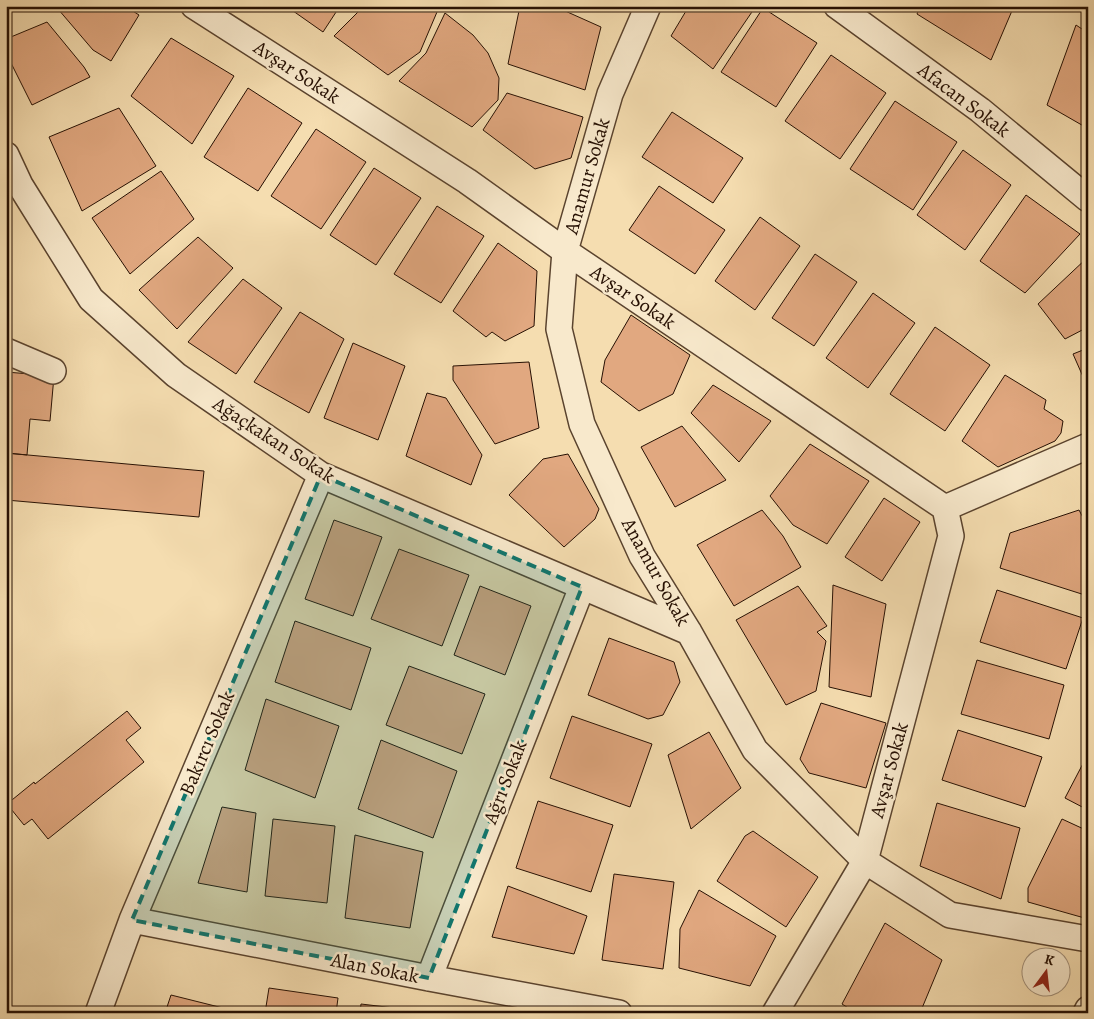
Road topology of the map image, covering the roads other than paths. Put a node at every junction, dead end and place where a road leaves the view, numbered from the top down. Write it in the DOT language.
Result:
graph roads {
  1 [pos="194,6"];
  2 [pos="648,6"];
  3 [pos="837,6"];
  4 [pos="6,155"];
  5 [pos="1088,199"];
  6 [pos="565,251"];
  7 [pos="6,350"];
  8 [pos="53,371"];
  9 [pos="1088,446"];
  10 [pos="321,475"];
  11 [pos="945,508"];
  12 [pos="582,586"];
  13 [pos="689,632"];
  14 [pos="865,861"];
  15 [pos="132,920"];
  16 [pos="1088,939"];
  17 [pos="428,978"];
  18 [pos="1088,1009"];
  19 [pos="98,1013"];
  20 [pos="619,1013"];
  21 [pos="775,1013"];
  22 [pos="1086,1013"];
  1 -- 6 [label="street, Avşar Sokak"];
  2 -- 6 [label="street, Anamur Sokak"];
  3 -- 5 [label="street, Afacan Sokak"];
  4 -- 10 [label="street, Ağaçkakan Sokak"];
  6 -- 11 [label="street, Avşar Sokak"];
  6 -- 13 [label="street, Anamur Sokak"];
  7 -- 8 [label="street"];
  9 -- 11 [label="street"];
  10 -- 12 [label="street, Ağaçkakan Sokak"];
  10 -- 15 [label="street, Bakırcı Sokak"];
  11 -- 14 [label="street, Avşar Sokak"];
  12 -- 13 [label="street, Ağaçkakan Sokak"];
  12 -- 17 [label="street, Ağrı Sokak"];
  13 -- 14 [label="street, Anamur Sokak"];
  14 -- 16 [label="street, Anamur Sokak"];
  14 -- 21 [label="street, Avşar Sokak"];
  15 -- 17 [label="street, Alan Sokak"];
  15 -- 19 [label="street, Bakırcı Sokak"];
  17 -- 20 [label="street, Alan Sokak"];
  18 -- 22 [label="street"];
}
